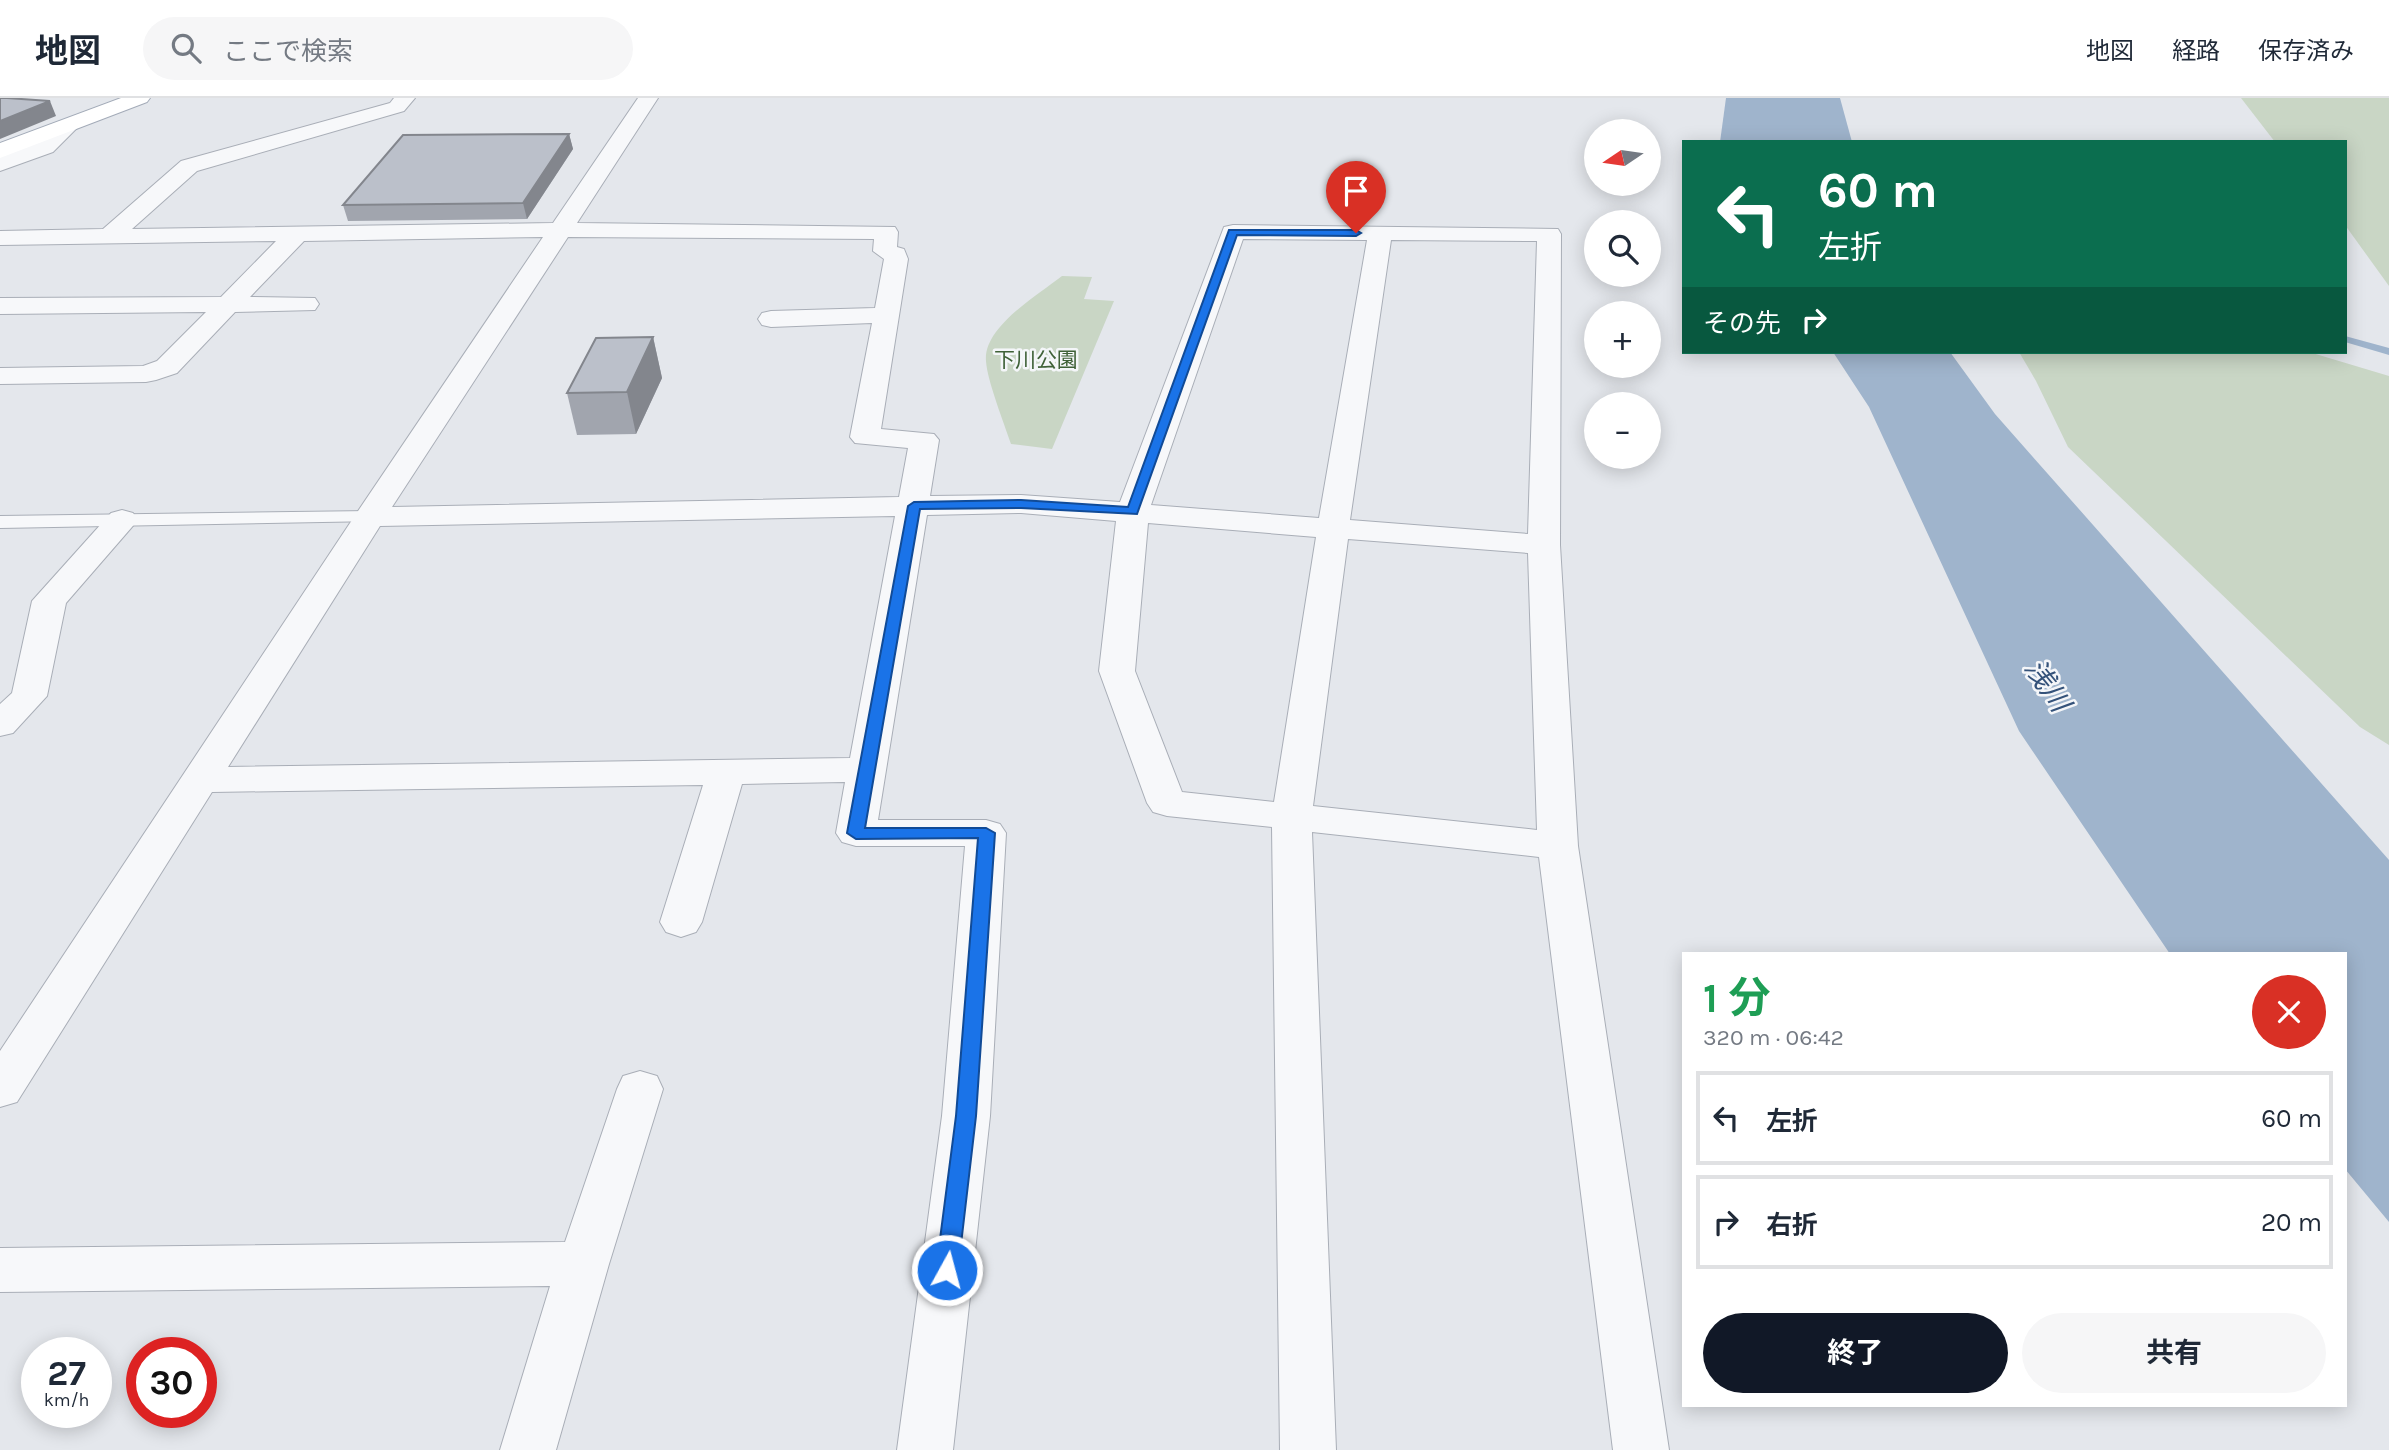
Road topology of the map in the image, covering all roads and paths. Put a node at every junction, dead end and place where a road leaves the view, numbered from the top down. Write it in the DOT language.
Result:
graph roads {
  1 [pos="141,98"];
  2 [pos="405,98"];
  3 [pos="648,98"];
  4 [pos="67,127"];
  5 [pos="3,152"];
  6 [pos="561,230"];
  7 [pos="1380,233"];
  8 [pos="111,235"];
  9 [pos="296,235"];
  10 [pos="1,241"];
  11 [pos="228,304"];
  12 [pos="306,304"];
  13 [pos="0,306"];
  14 [pos="886,315"];
  15 [pos="771,319"];
  16 [pos="0,376"];
  17 [pos="914,506"];
  18 [pos="1133,511"];
  19 [pos="370,517"];
  20 [pos="121,520"];
  21 [pos="0,522"];
  22 [pos="1333,528"];
  23 [pos="1544,545"];
  24 [pos="0,725"];
  25 [pos="865,771"];
  26 [pos="726,772"];
  27 [pos="200,780"];
  28 [pos="1292,815"];
  29 [pos="1558,846"];
  30 [pos="681,922"];
  31 [pos="0,1089"];
  32 [pos="640,1090"];
  33 [pos="583,1264"];
  34 [pos="0,1270"];
  35 [pos="528,1450"];
  36 [pos="925,1450"];
  37 [pos="1308,1450"];
  38 [pos="1641,1450"];
  1 -- 4 [label="main road"];
  2 -- 8 [label="street"];
  3 -- 6 [label="street"];
  4 -- 5 [label="street"];
  6 -- 9 [label="street"];
  6 -- 14 [label="street"];
  6 -- 19 [label="street"];
  7 -- 18 [label="street"];
  7 -- 22 [label="street"];
  7 -- 23 [label="street"];
  8 -- 9 [label="street"];
  8 -- 10 [label="street"];
  9 -- 11 [label="street"];
  11 -- 12 [label="street"];
  11 -- 13 [label="street"];
  11 -- 16 [label="street"];
  14 -- 15 [label="street"];
  14 -- 17 [label="street"];
  17 -- 18 [label="street"];
  17 -- 19 [label="street"];
  17 -- 25 [label="street"];
  18 -- 22 [label="street"];
  18 -- 28 [label="street"];
  19 -- 20 [label="lane"];
  19 -- 27 [label="street"];
  20 -- 21 [label="lane"];
  20 -- 24 [label="street"];
  22 -- 23 [label="street"];
  22 -- 28 [label="street"];
  23 -- 29 [label="street"];
  25 -- 26 [label="street"];
  25 -- 36 [label="street"];
  26 -- 27 [label="street"];
  26 -- 30 [label="street"];
  27 -- 31 [label="street"];
  28 -- 29 [label="street"];
  28 -- 37 [label="street"];
  29 -- 38 [label="street"];
  32 -- 33 [label="street"];
  33 -- 34 [label="street"];
  33 -- 35 [label="street"];
}
